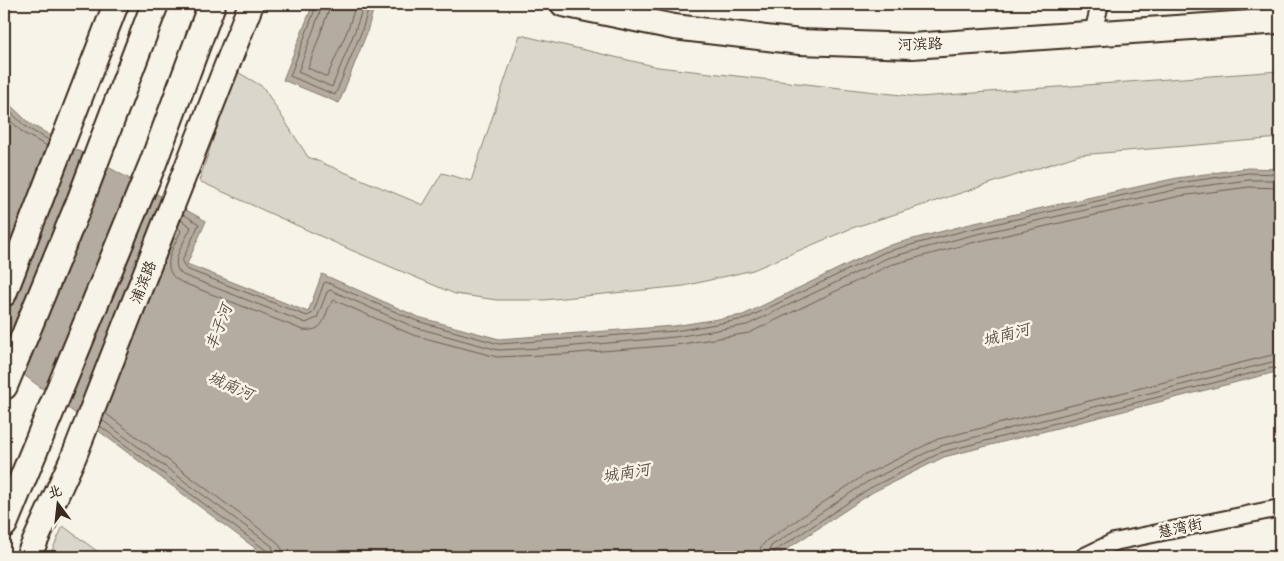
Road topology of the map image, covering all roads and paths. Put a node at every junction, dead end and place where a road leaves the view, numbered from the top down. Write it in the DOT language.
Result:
graph roads {
  1 [pos="116,4"];
  2 [pos="155,4"];
  3 [pos="212,4"];
  4 [pos="251,4"];
  5 [pos="563,4"];
  6 [pos="1100,4"];
  7 [pos="1280,21"];
  8 [pos="1093,33"];
  9 [pos="4,294"];
  10 [pos="4,386"];
  11 [pos="1280,508"];
  12 [pos="4,524"];
  13 [pos="28,557"];
  14 [pos="1083,557"];
  1 -- 9 [label="street"];
  2 -- 10 [label="main road"];
  3 -- 12 [label="main road"];
  4 -- 13 [label="street, 浦滨路"];
  5 -- 8 [label="street, 河滨路"];
  6 -- 8 [label="street"];
  7 -- 8 [label="street, 河滨路"];
  11 -- 14 [label="street, 慧湾街"];
}
